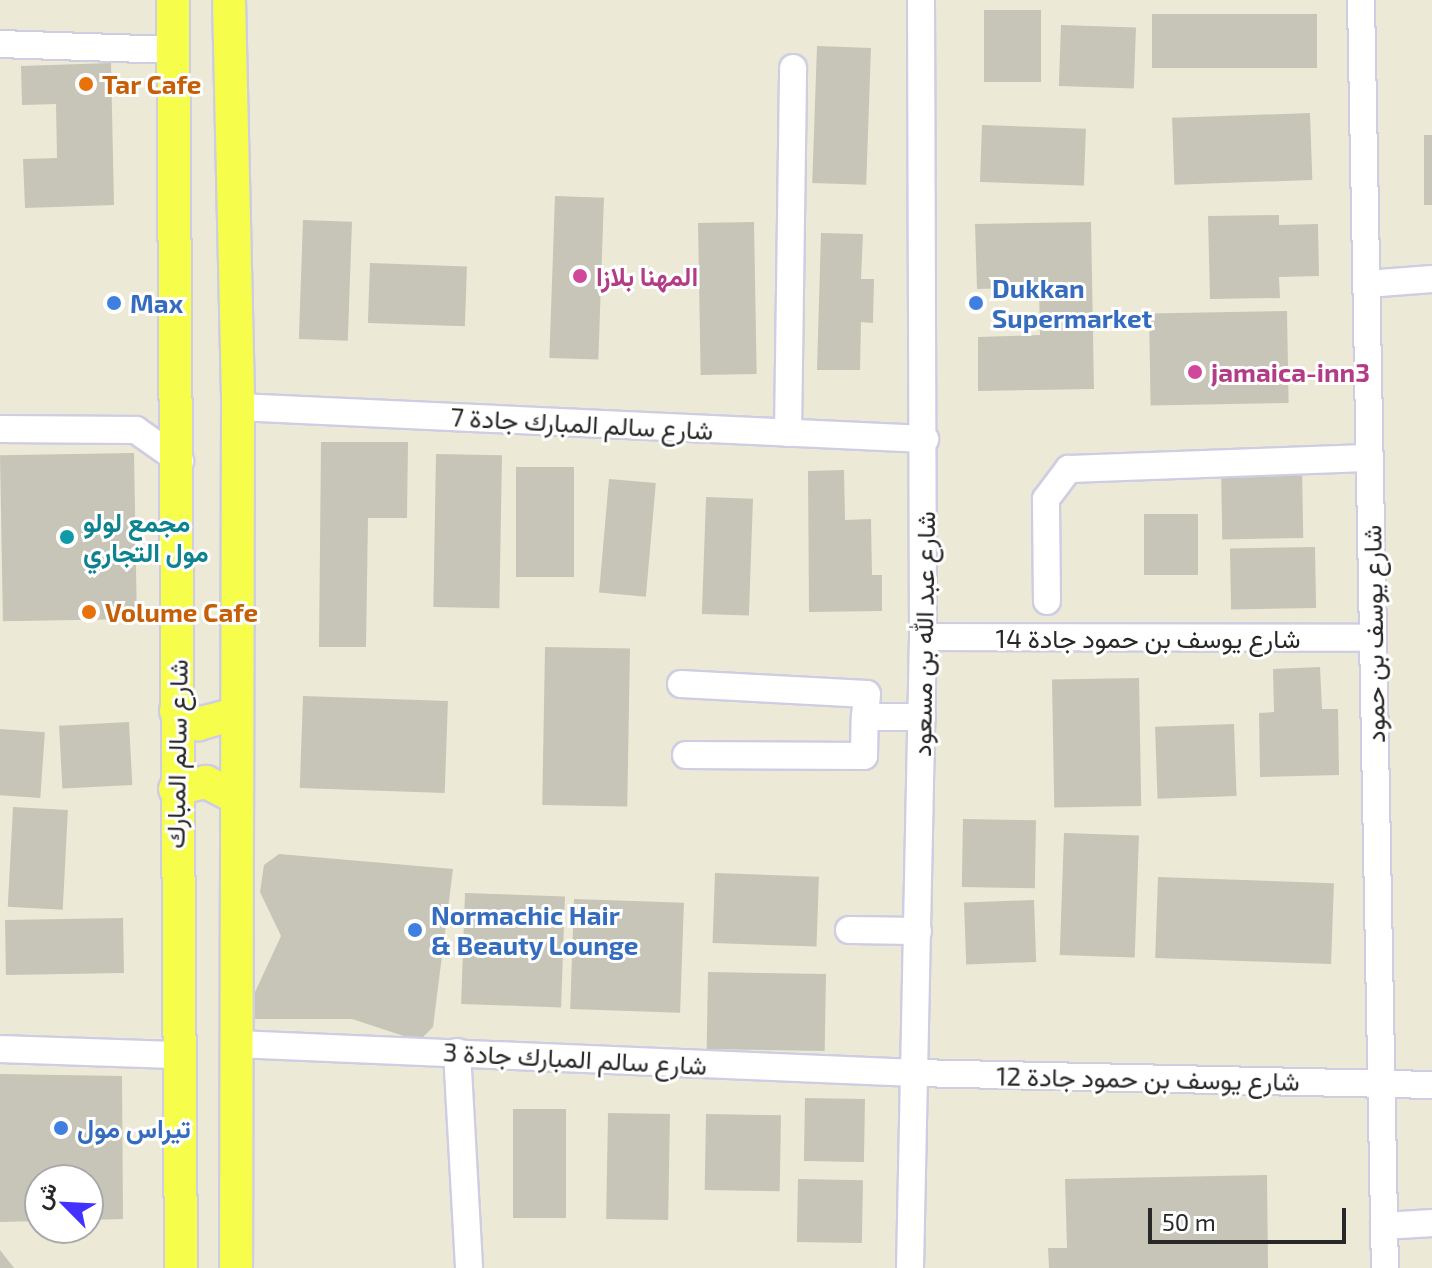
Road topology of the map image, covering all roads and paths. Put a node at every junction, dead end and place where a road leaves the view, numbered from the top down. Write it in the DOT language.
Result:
graph roads {
  1 [pos="173,0"];
  2 [pos="229,0"];
  3 [pos="921,0"];
  4 [pos="1361,0"];
  5 [pos="0,44"];
  6 [pos="170,50"];
  7 [pos="793,68"];
  8 [pos="1432,279"];
  9 [pos="1367,284"];
  10 [pos="238,407"];
  11 [pos="0,429"];
  12 [pos="788,433"];
  13 [pos="925,439"];
  14 [pos="1367,458"];
  15 [pos="180,461"];
  16 [pos="1047,601"];
  17 [pos="923,637"];
  18 [pos="1373,638"];
  19 [pos="681,684"];
  20 [pos="176,711"];
  21 [pos="235,714"];
  22 [pos="865,717"];
  23 [pos="922,717"];
  24 [pos="686,755"];
  25 [pos="175,789"];
  26 [pos="235,797"];
  27 [pos="849,930"];
  28 [pos="918,931"];
  29 [pos="236,1044"];
  30 [pos="0,1049"];
  31 [pos="457,1052"];
  32 [pos="174,1055"];
  33 [pos="915,1073"];
  34 [pos="1381,1083"];
  35 [pos="1432,1085"];
  36 [pos="1432,1223"];
  37 [pos="1384,1226"];
  38 [pos="181,1268"];
  39 [pos="236,1268"];
  40 [pos="469,1268"];
  41 [pos="910,1268"];
  42 [pos="1385,1268"];
  1 -- 6 [label="main road, شارع سالم المبارك"];
  2 -- 10 [label="main road"];
  3 -- 13 [label="street, شارع عبد الله بن مسعود"];
  4 -- 9 [label="street, شارع يوسف بن حمود"];
  5 -- 6 [label="street"];
  6 -- 15 [label="main road, شارع سالم المبارك"];
  7 -- 12 [label="street"];
  8 -- 9 [label="street"];
  9 -- 14 [label="street, شارع يوسف بن حمود"];
  10 -- 12 [label="street, شارع سالم المبارك جادة 7"];
  10 -- 21 [label="main road"];
  11 -- 15 [label="street"];
  12 -- 13 [label="street, شارع سالم المبارك جادة 7"];
  13 -- 17 [label="street, شارع عبد الله بن مسعود"];
  14 -- 16 [label="street"];
  14 -- 18 [label="street, شارع يوسف بن حمود"];
  15 -- 20 [label="main road, شارع سالم المبارك"];
  17 -- 18 [label="street, شارع يوسف بن حمود جادة 14"];
  17 -- 23 [label="street, شارع عبد الله بن مسعود"];
  18 -- 34 [label="street, شارع يوسف بن حمود"];
  19 -- 22 [label="street"];
  20 -- 21 [label="main road"];
  20 -- 25 [label="main road, شارع سالم المبارك"];
  21 -- 26 [label="main road"];
  22 -- 23 [label="street"];
  22 -- 24 [label="street"];
  23 -- 28 [label="street, شارع عبد الله بن مسعود"];
  25 -- 26 [label="main road"];
  25 -- 32 [label="main road, شارع سالم المبارك"];
  26 -- 29 [label="main road"];
  27 -- 28 [label="street"];
  28 -- 33 [label="street, شارع عبد الله بن مسعود"];
  29 -- 31 [label="street, شارع سالم المبارك جادة 3"];
  29 -- 39 [label="main road"];
  30 -- 32 [label="street"];
  31 -- 33 [label="street, شارع سالم المبارك جادة 3"];
  31 -- 40 [label="street"];
  32 -- 38 [label="main road, شارع سالم المبارك"];
  33 -- 34 [label="street, شارع يوسف بن حمود جادة 12"];
  33 -- 41 [label="street, شارع عبد الله بن مسعود"];
  34 -- 35 [label="street, شارع يوسف بن حمود جادة 12"];
  34 -- 37 [label="street, شارع يوسف بن حمود"];
  36 -- 37 [label="street"];
  37 -- 42 [label="street, شارع يوسف بن حمود"];
}
